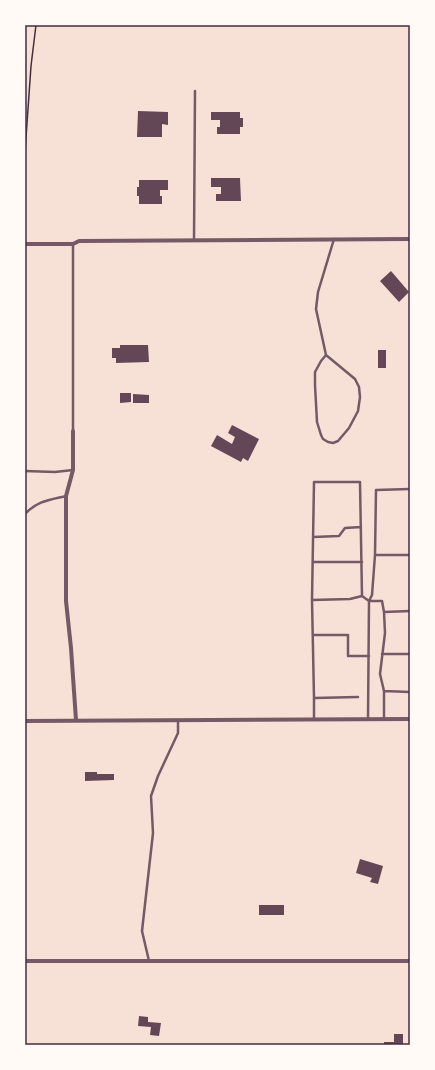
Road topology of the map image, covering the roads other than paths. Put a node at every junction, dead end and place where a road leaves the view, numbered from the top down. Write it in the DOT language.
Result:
graph roads {
  1 [pos="195,91"];
  2 [pos="334,239"];
  3 [pos="410,239"];
  4 [pos="194,240"];
  5 [pos="25,244"];
  6 [pos="73,244"];
  7 [pos="326,355"];
  8 [pos="73,431"];
  9 [pos="73,470"];
  10 [pos="25,471"];
  11 [pos="410,489"];
  12 [pos="66,496"];
  13 [pos="25,514"];
  14 [pos="361,527"];
  15 [pos="313,537"];
  16 [pos="410,554"];
  17 [pos="375,555"];
  18 [pos="313,562"];
  19 [pos="362,562"];
  20 [pos="362,596"];
  21 [pos="312,600"];
  22 [pos="369,601"];
  23 [pos="410,611"];
  24 [pos="384,612"];
  25 [pos="313,635"];
  26 [pos="382,654"];
  27 [pos="410,654"];
  28 [pos="369,656"];
  29 [pos="384,691"];
  30 [pos="410,692"];
  31 [pos="358,697"];
  32 [pos="314,698"];
  33 [pos="368,719"];
  34 [pos="384,719"];
  35 [pos="410,719"];
  36 [pos="76,720"];
  37 [pos="178,720"];
  38 [pos="314,720"];
  39 [pos="25,721"];
  40 [pos="25,960"];
  41 [pos="149,960"];
  42 [pos="410,960"];
  1 -- 4 [label="lane"];
  2 -- 3 [label="street"];
  2 -- 4 [label="street"];
  2 -- 7 [label="lane"];
  4 -- 6 [label="street"];
  5 -- 6 [label="street"];
  6 -- 8 [label="lane"];
  7 -- 7 [label="lane"];
  8 -- 9 [label="street"];
  9 -- 10 [label="lane"];
  9 -- 12 [label="street"];
  11 -- 17 [label="lane"];
  12 -- 13 [label="lane"];
  12 -- 36 [label="street"];
  14 -- 15 [label="lane"];
  14 -- 15 [label="lane"];
  14 -- 19 [label="lane"];
  15 -- 18 [label="lane"];
  16 -- 17 [label="lane"];
  17 -- 22 [label="lane"];
  18 -- 19 [label="lane"];
  18 -- 21 [label="lane"];
  19 -- 20 [label="lane"];
  20 -- 21 [label="lane"];
  20 -- 22 [label="lane"];
  21 -- 25 [label="lane"];
  22 -- 24 [label="lane"];
  22 -- 28 [label="lane"];
  23 -- 24 [label="lane"];
  24 -- 26 [label="lane"];
  25 -- 28 [label="lane"];
  25 -- 32 [label="lane"];
  26 -- 27 [label="lane"];
  26 -- 29 [label="lane"];
  28 -- 33 [label="lane"];
  29 -- 30 [label="lane"];
  29 -- 34 [label="lane"];
  31 -- 32 [label="lane"];
  32 -- 38 [label="lane"];
  33 -- 34 [label="street"];
  33 -- 38 [label="street"];
  34 -- 35 [label="street"];
  36 -- 37 [label="street"];
  36 -- 39 [label="street"];
  37 -- 38 [label="street"];
  37 -- 41 [label="lane"];
  40 -- 41 [label="street"];
  41 -- 42 [label="street"];
}
